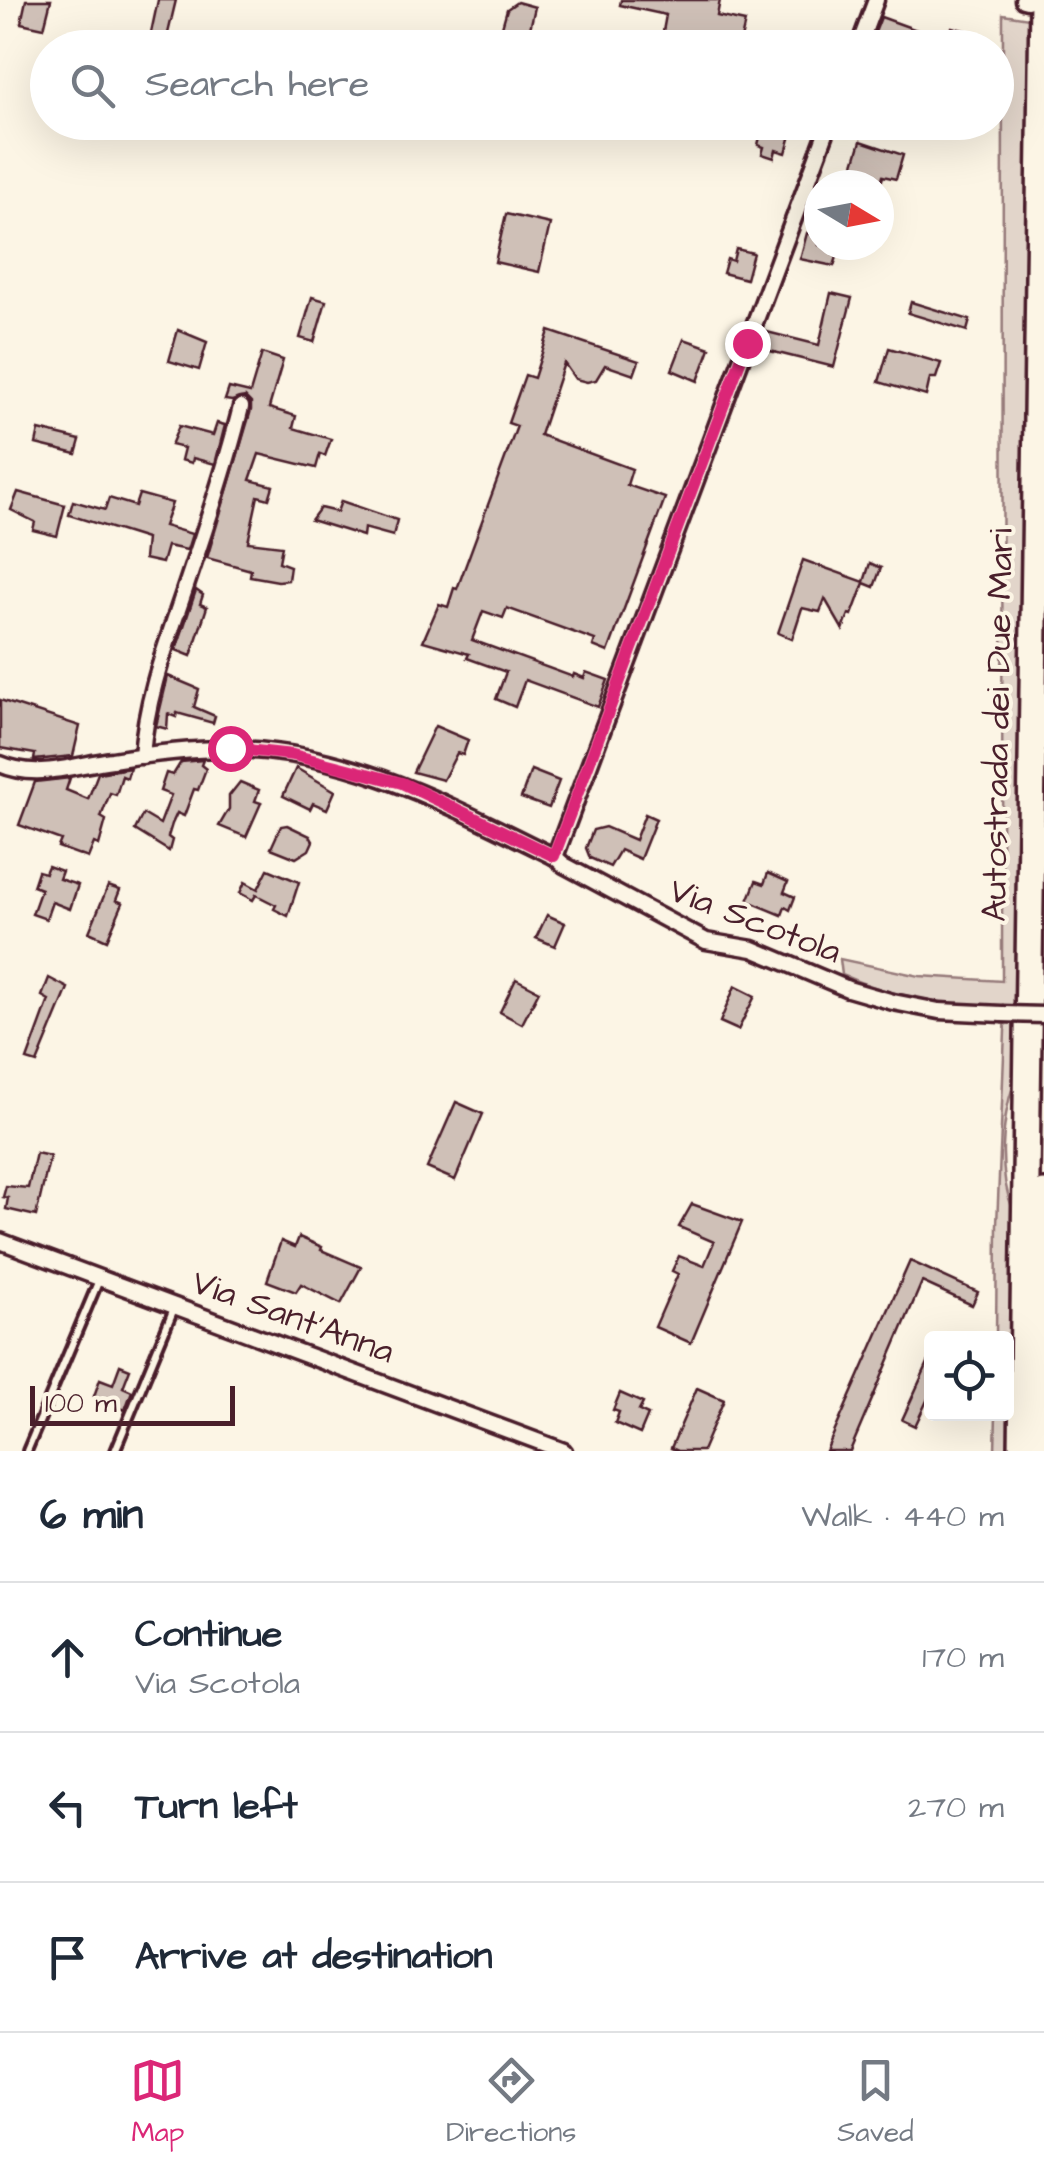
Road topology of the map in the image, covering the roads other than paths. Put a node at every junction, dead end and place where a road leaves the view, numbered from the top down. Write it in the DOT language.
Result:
graph roads {
  1 [pos="876,0"];
  2 [pos="1044,0"];
  3 [pos="865,30"];
  4 [pos="823,140"];
  5 [pos="242,407"];
  6 [pos="142,756"];
  7 [pos="0,764"];
  8 [pos="554,856"];
  9 [pos="1044,1015"];
  10 [pos="1044,1193"];
  11 [pos="0,1241"];
  12 [pos="100,1278"];
  13 [pos="175,1305"];
  14 [pos="27,1451"];
  15 [pos="115,1451"];
  16 [pos="564,1451"];
  17 [pos="1022,1451"];
  18 [pos="1040,1451"];
  1 -- 3 [label="street"];
  2 -- 17 [label="highway, Autostrada dei Due Mari"];
  4 -- 8 [label="street"];
  5 -- 6 [label="street"];
  6 -- 7 [label="street, Via Scotola"];
  6 -- 8 [label="street, Via Scotola"];
  8 -- 9 [label="street, Via Scotola, bridge"];
  10 -- 18 [label="highway"];
  11 -- 12 [label="street, Via Sant'Anna"];
  12 -- 13 [label="street, Via Sant'Anna"];
  12 -- 14 [label="lane"];
  13 -- 15 [label="lane"];
  13 -- 16 [label="street, Via Sant'Anna"];
}
